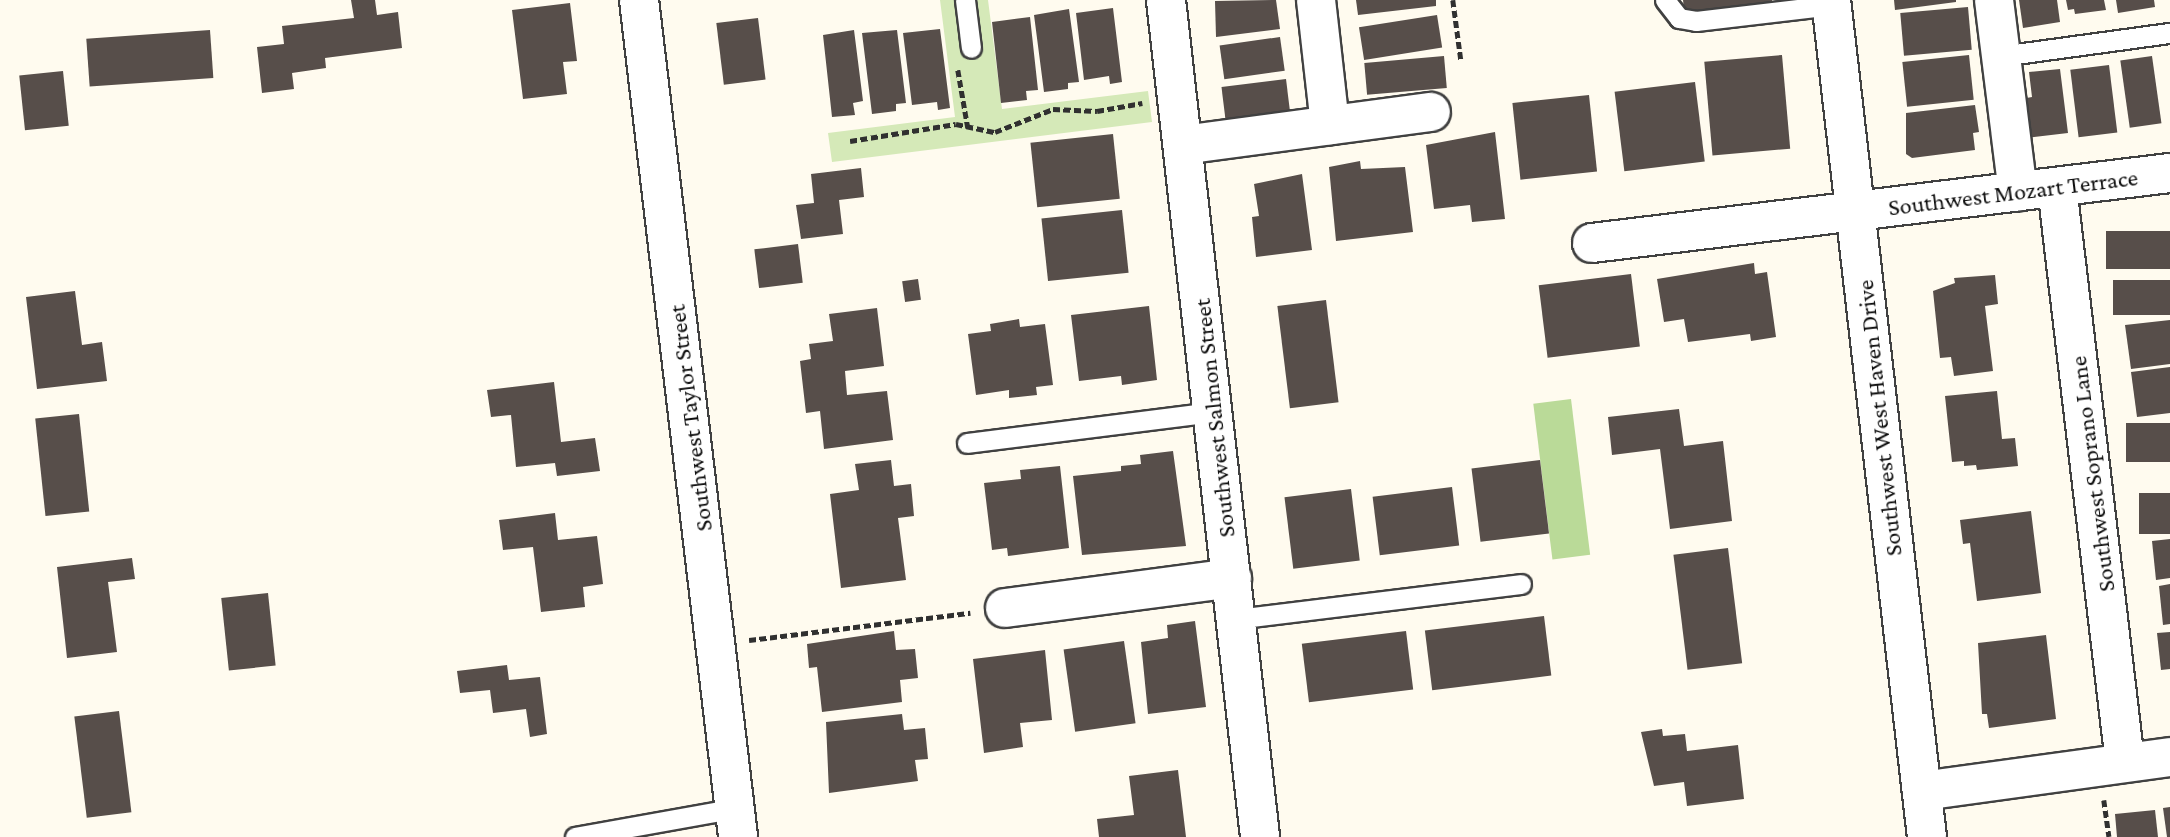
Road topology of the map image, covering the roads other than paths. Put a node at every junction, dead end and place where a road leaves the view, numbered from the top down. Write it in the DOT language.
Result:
graph roads {
  1 [pos="639,0"];
  2 [pos="965,0"];
  3 [pos="1166,0"];
  4 [pos="1316,0"];
  5 [pos="1665,0"];
  6 [pos="1994,0"];
  7 [pos="1831,3"];
  8 [pos="2170,33"];
  9 [pos="971,48"];
  10 [pos="2001,56"];
  11 [pos="1431,112"];
  12 [pos="1329,125"];
  13 [pos="1183,145"];
  14 [pos="2170,173"];
  15 [pos="2057,187"];
  16 [pos="2018,192"];
  17 [pos="1856,212"];
  18 [pos="1592,243"];
  19 [pos="1213,412"];
  20 [pos="967,443"];
  21 [pos="1232,578"];
  22 [pos="1521,584"];
  23 [pos="1004,608"];
  24 [pos="1236,620"];
  25 [pos="2170,757"];
  26 [pos="2125,762"];
  27 [pos="1922,791"];
  28 [pos="737,822"];
  29 [pos="575,837"];
  30 [pos="1260,837"];
  31 [pos="1927,837"];
  1 -- 28 [label="street, Southwest Taylor Street"];
  2 -- 9 [label="lane"];
  3 -- 13 [label="street, Southwest Salmon Street"];
  4 -- 12 [label="street"];
  5 -- 7 [label="lane"];
  6 -- 10 [label="street"];
  7 -- 17 [label="street, Southwest West Haven Drive"];
  8 -- 10 [label="lane"];
  10 -- 16 [label="street"];
  11 -- 12 [label="street"];
  12 -- 13 [label="street"];
  13 -- 19 [label="street, Southwest Salmon Street"];
  14 -- 15 [label="street, Southwest Mozart Terrace"];
  15 -- 16 [label="street, Southwest Mozart Terrace"];
  15 -- 26 [label="street, Southwest Soprano Lane"];
  16 -- 17 [label="street, Southwest Mozart Terrace"];
  17 -- 18 [label="street, Southwest Mozart Terrace"];
  17 -- 27 [label="street, Southwest West Haven Drive"];
  19 -- 20 [label="lane"];
  19 -- 21 [label="street, Southwest Salmon Street"];
  21 -- 23 [label="street"];
  21 -- 24 [label="street, Southwest Salmon Street"];
  22 -- 24 [label="lane"];
  24 -- 30 [label="street, Southwest Salmon Street"];
  25 -- 26 [label="street"];
  26 -- 27 [label="street"];
  27 -- 31 [label="street, Southwest West Haven Drive"];
  28 -- 29 [label="lane"];
}
